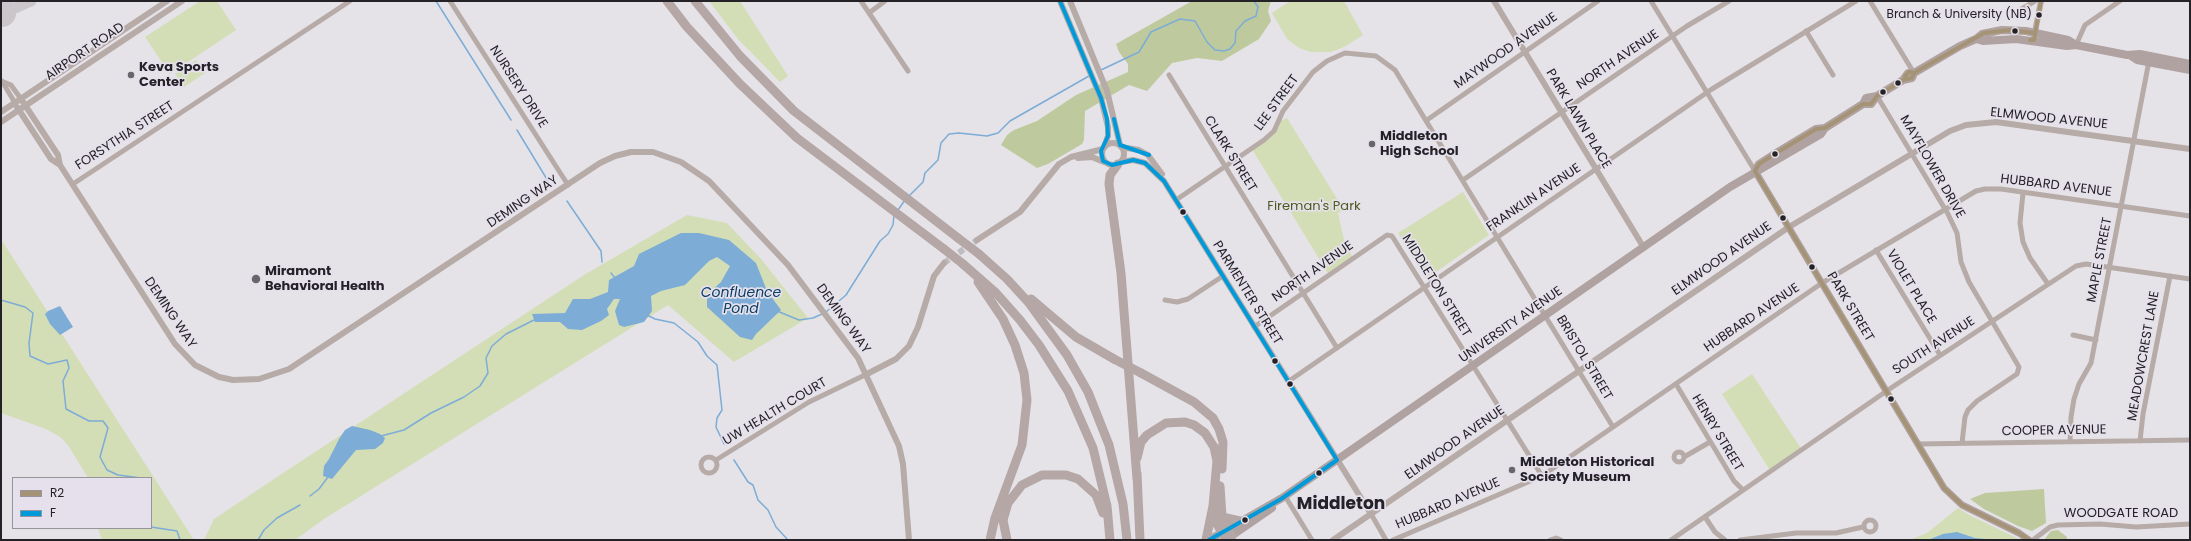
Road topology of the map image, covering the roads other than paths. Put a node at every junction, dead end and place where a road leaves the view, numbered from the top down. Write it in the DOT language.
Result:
graph roads {
  1 [pos="167,1"];
  2 [pos="182,1"];
  3 [pos="350,1"];
  4 [pos="450,1"];
  5 [pos="667,1"];
  6 [pos="672,1"];
  7 [pos="695,1"];
  8 [pos="861,1"];
  9 [pos="884,1"];
  10 [pos="1060,1"];
  11 [pos="1070,1"];
  12 [pos="1494,1"];
  13 [pos="1598,1"];
  14 [pos="1652,1"];
  15 [pos="1729,1"];
  16 [pos="1856,1"];
  17 [pos="1870,1"];
  18 [pos="2035,1"];
  19 [pos="2041,1"];
  20 [pos="2120,1"];
  21 [pos="869,13"];
  22 [pos="2016,15"];
  23 [pos="1806,31"];
  24 [pos="1673,36"];
  25 [pos="2034,37"];
  26 [pos="2076,45"];
  27 [pos="1525,52"];
  28 [pos="1334,56"];
  29 [pos="2149,59"];
  30 [pos="720,63"];
  31 [pos="2190,64"];
  32 [pos="2190,70"];
  33 [pos="908,71"];
  34 [pos="1914,73"];
  35 [pos="1169,75"];
  36 [pos="1833,75"];
  37 [pos="1,81"];
  38 [pos="1707,92"];
  39 [pos="1877,96"];
  40 [pos="21,99"];
  41 [pos="15,103"];
  42 [pos="26,106"];
  43 [pos="19,110"];
  44 [pos="1,112"];
  45 [pos="1562,112"];
  46 [pos="1427,120"];
  47 [pos="1,122"];
  48 [pos="2134,140"];
  49 [pos="1120,146"];
  50 [pos="1103,148"];
  51 [pos="2190,149"];
  52 [pos="1912,153"];
  53 [pos="1105,163"];
  54 [pos="1120,163"];
  55 [pos="60,164"];
  56 [pos="1225,167"];
  57 [pos="1596,169"];
  58 [pos="1052,171"];
  59 [pos="1755,171"];
  60 [pos="1463,180"];
  61 [pos="1164,181"];
  62 [pos="73,184"];
  63 [pos="568,185"];
  64 [pos="2022,193"];
  65 [pos="1176,200"];
  66 [pos="2122,206"];
  67 [pos="1945,210"];
  68 [pos="2190,216"];
  69 [pos="1789,227"];
  70 [pos="1385,236"];
  71 [pos="1497,236"];
  72 [pos="977,240"];
  73 [pos="1644,248"];
  74 [pos="1876,250"];
  75 [pos="944,263"];
  76 [pos="964,265"];
  77 [pos="2110,267"];
  78 [pos="1223,276"];
  79 [pos="2170,276"];
  80 [pos="1007,278"];
  81 [pos="2190,279"];
  82 [pos="1822,283"];
  83 [pos="2048,284"];
  84 [pos="1425,287"];
  85 [pos="1303,293"];
  86 [pos="1165,300"];
  87 [pos="1546,316"];
  88 [pos="1992,321"];
  89 [pos="1254,326"];
  90 [pos="2073,335"];
  91 [pos="2096,340"];
  92 [pos="1337,348"];
  93 [pos="1940,355"];
  94 [pos="1474,366"];
  95 [pos="1579,371"];
  96 [pos="867,374"];
  97 [pos="1288,381"];
  98 [pos="1676,384"];
  99 [pos="1886,392"];
  100 [pos="1507,420"];
  101 [pos="1613,427"];
  102 [pos="2190,440"];
  103 [pos="2140,441"];
  104 [pos="1710,442"];
  105 [pos="2070,442"];
  106 [pos="1962,443"];
  107 [pos="1918,444"];
  108 [pos="1684,457"];
  109 [pos="716,460"];
  110 [pos="1337,460"];
  111 [pos="1542,476"];
  112 [pos="1137,479"];
  113 [pos="1744,490"];
  114 [pos="1283,498"];
  115 [pos="1213,506"];
  116 [pos="1370,514"];
  117 [pos="1222,517"];
  118 [pos="1705,517"];
  119 [pos="1240,521"];
  120 [pos="2190,524"];
  121 [pos="1863,528"];
  122 [pos="1228,537"];
  123 [pos="1559,539"];
  124 [pos="909,540"];
  125 [pos="990,540"];
  126 [pos="1007,540"];
  127 [pos="1109,540"];
  128 [pos="1127,540"];
  129 [pos="1140,540"];
  130 [pos="1206,540"];
  131 [pos="1209,540"];
  132 [pos="1312,540"];
  133 [pos="1333,540"];
  134 [pos="1386,540"];
  135 [pos="1393,540"];
  136 [pos="1550,540"];
  137 [pos="1671,540"];
  138 [pos="1725,540"];
  139 [pos="1740,540"];
  140 [pos="2029,540"];
  141 [pos="2034,540"];
  1 -- 40 [label="street, AIRPORT ROAD"];
  2 -- 42 [label="street, AIRPORT ROAD"];
  3 -- 62 [label="street, FORSYTHIA STREET"];
  4 -- 63 [label="street, NURSERY DRIVE"];
  5 -- 30 [label="highway"];
  6 -- 30 [label="highway"];
  7 -- 80 [label="highway, bridge"];
  8 -- 21 [label="street"];
  9 -- 21 [label="street"];
  10 -- 50 [label="street"];
  11 -- 49 [label="street"];
  12 -- 27 [label="street, PARK LAWN PLACE"];
  13 -- 27 [label="street, MAYWOOD AVENUE"];
  14 -- 24 [label="street, PARK STREET"];
  15 -- 24 [label="street, NORTH AVENUE"];
  16 -- 23 [label="street, FRANKLIN AVENUE"];
  17 -- 34 [label="street"];
  18 -- 22 [label="street"];
  19 -- 25 [label="street"];
  20 -- 26 [label="street"];
  21 -- 33 [label="street"];
  23 -- 36 [label="street"];
  23 -- 38 [label="street, FRANKLIN AVENUE"];
  24 -- 38 [label="street, PARK STREET"];
  24 -- 45 [label="street, NORTH AVENUE"];
  25 -- 26 [label="main road, UNIVERSITY AVENUE"];
  25 -- 34 [label="main road, UNIVERSITY AVENUE"];
  26 -- 29 [label="main road, UNIVERSITY AVENUE"];
  27 -- 45 [label="street, PARK LAWN PLACE"];
  27 -- 46 [label="street, MAYWOOD AVENUE"];
  28 -- 46 [label="street, BRISTOL STREET"];
  28 -- 56 [label="street, LEE STREET"];
  29 -- 31 [label="main road, UNIVERSITY AVENUE"];
  29 -- 32 [label="main road, UNIVERSITY AVENUE"];
  29 -- 48 [label="street, MAPLE STREET"];
  30 -- 76 [label="highway, bridge"];
  34 -- 39 [label="main road, UNIVERSITY AVENUE"];
  35 -- 56 [label="street, CLARK STREET"];
  37 -- 40 [label="street"];
  37 -- 41 [label="street"];
  38 -- 57 [label="street, FRANKLIN AVENUE"];
  38 -- 59 [label="street, PARK STREET"];
  39 -- 52 [label="street, MAYFLOWER DRIVE"];
  39 -- 59 [label="main road, UNIVERSITY AVENUE"];
  40 -- 41 [label="street, AIRPORT ROAD"];
  40 -- 42 [label="street, DEMING WAY"];
  41 -- 43 [label="street, DEMING WAY"];
  41 -- 44 [label="street, AIRPORT ROAD"];
  42 -- 43 [label="street, AIRPORT ROAD"];
  42 -- 55 [label="street, DEMING WAY"];
  43 -- 47 [label="street, AIRPORT ROAD"];
  43 -- 55 [label="street, DEMING WAY"];
  45 -- 57 [label="street, PARK LAWN PLACE"];
  45 -- 60 [label="street, NORTH AVENUE"];
  46 -- 60 [label="street, BRISTOL STREET"];
  48 -- 51 [label="street, ELMWOOD AVENUE"];
  48 -- 52 [label="street, ELMWOOD AVENUE"];
  48 -- 66 [label="street, MAPLE STREET"];
  49 -- 50 [label="street"];
  49 -- 54 [label="street"];
  49 -- 61 [label="street, PARMENTER STREET"];
  50 -- 53 [label="street"];
  50 -- 58 [label="street"];
  52 -- 67 [label="street, MAYFLOWER DRIVE"];
  52 -- 69 [label="street, ELMWOOD AVENUE"];
  53 -- 54 [label="street"];
  53 -- 58 [label="street"];
  54 -- 61 [label="street, PARMENTER STREET"];
  54 -- 112 [label="highway"];
  55 -- 62 [label="street, DEMING WAY"];
  56 -- 65 [label="street, LEE STREET"];
  56 -- 85 [label="street, CLARK STREET"];
  57 -- 71 [label="street, FRANKLIN AVENUE"];
  57 -- 73 [label="street, PARK LAWN PLACE"];
  58 -- 72 [label="street"];
  59 -- 69 [label="main road, PARK STREET"];
  59 -- 73 [label="main road, UNIVERSITY AVENUE"];
  60 -- 71 [label="street, BRISTOL STREET"];
  61 -- 65 [label="street, PARMENTER STREET"];
  62 -- 63 [label="street, DEMING WAY"];
  63 -- 96 [label="street, DEMING WAY"];
  64 -- 66 [label="street, HUBBARD AVENUE"];
  64 -- 67 [label="street, HUBBARD AVENUE"];
  64 -- 83 [label="street"];
  65 -- 78 [label="street, PARMENTER STREET"];
  66 -- 68 [label="street, HUBBARD AVENUE"];
  66 -- 77 [label="street, MAPLE STREET"];
  67 -- 74 [label="street, HUBBARD AVENUE"];
  67 -- 88 [label="street, MAYFLOWER DRIVE"];
  69 -- 82 [label="main road, PARK STREET"];
  69 -- 95 [label="street, ELMWOOD AVENUE"];
  70 -- 84 [label="street, MIDDLETON STREET"];
  70 -- 85 [label="street, NORTH AVENUE"];
  71 -- 84 [label="street, FRANKLIN AVENUE"];
  71 -- 87 [label="street, BRISTOL STREET"];
  73 -- 87 [label="main road, UNIVERSITY AVENUE"];
  74 -- 82 [label="street, HUBBARD AVENUE"];
  74 -- 93 [label="street, VIOLET PLACE"];
  75 -- 96 [label="street"];
  76 -- 125 [label="highway"];
  76 -- 127 [label="highway"];
  77 -- 79 [label="street, SOUTH AVENUE"];
  77 -- 83 [label="street, SOUTH AVENUE"];
  77 -- 91 [label="street, MAPLE STREET"];
  78 -- 86 [label="street"];
  78 -- 89 [label="street, PARMENTER STREET"];
  79 -- 81 [label="street, SOUTH AVENUE"];
  79 -- 103 [label="street, MEADOWCREST LANE"];
  80 -- 117 [label="highway, bridge"];
  80 -- 128 [label="highway"];
  82 -- 98 [label="street, HUBBARD AVENUE"];
  82 -- 99 [label="main road, PARK STREET"];
  83 -- 88 [label="street, SOUTH AVENUE"];
  84 -- 92 [label="street, FRANKLIN AVENUE"];
  84 -- 94 [label="street, MIDDLETON STREET"];
  85 -- 89 [label="street, NORTH AVENUE"];
  85 -- 92 [label="street, CLARK STREET"];
  87 -- 94 [label="main road, UNIVERSITY AVENUE"];
  87 -- 95 [label="street, BRISTOL STREET"];
  88 -- 93 [label="street, SOUTH AVENUE"];
  88 -- 106 [label="street, MAYFLOWER DRIVE"];
  89 -- 97 [label="street, PARMENTER STREET"];
  90 -- 91 [label="street"];
  91 -- 105 [label="street, MAPLE STREET"];
  92 -- 97 [label="street, FRANKLIN AVENUE"];
  93 -- 99 [label="street, SOUTH AVENUE"];
  94 -- 100 [label="street, MIDDLETON STREET"];
  94 -- 110 [label="main road, UNIVERSITY AVENUE"];
  95 -- 100 [label="street, ELMWOOD AVENUE"];
  95 -- 101 [label="street, BRISTOL STREET"];
  96 -- 109 [label="street, UW HEALTH COURT"];
  96 -- 124 [label="street, DEMING WAY"];
  97 -- 110 [label="street, PARMENTER STREET"];
  98 -- 101 [label="street, HUBBARD AVENUE"];
  98 -- 104 [label="street, HENRY STREET"];
  99 -- 107 [label="main road, PARK STREET"];
  99 -- 113 [label="street, SOUTH AVENUE"];
  100 -- 111 [label="street, MIDDLETON STREET"];
  100 -- 116 [label="street, ELMWOOD AVENUE"];
  101 -- 111 [label="street, HUBBARD AVENUE"];
  102 -- 103 [label="street, COOPER AVENUE"];
  103 -- 105 [label="street, COOPER AVENUE"];
  104 -- 108 [label="street"];
  104 -- 113 [label="street, HENRY STREET"];
  105 -- 106 [label="street, COOPER AVENUE"];
  106 -- 107 [label="street, COOPER AVENUE"];
  107 -- 140 [label="main road, PARK STREET"];
  110 -- 114 [label="main road, UNIVERSITY AVENUE"];
  110 -- 116 [label="street, PARMENTER STREET"];
  111 -- 135 [label="street, HUBBARD AVENUE"];
  112 -- 115 [label="highway"];
  112 -- 129 [label="highway"];
  113 -- 118 [label="street, SOUTH AVENUE"];
  114 -- 119 [label="main road, UNIVERSITY AVENUE"];
  114 -- 122 [label="main road, UNIVERSITY AVENUE"];
  114 -- 132 [label="street"];
  115 -- 122 [label="highway"];
  115 -- 130 [label="highway"];
  116 -- 133 [label="street, ELMWOOD AVENUE"];
  116 -- 134 [label="street, PARMENTER STREET"];
  117 -- 119 [label="highway"];
  117 -- 122 [label="highway"];
  118 -- 137 [label="street, SOUTH AVENUE"];
  118 -- 138 [label="street"];
  119 -- 122 [label="main road, UNIVERSITY AVENUE"];
  120 -- 141 [label="street, WOODGATE ROAD"];
  121 -- 139 [label="street"];
  122 -- 131 [label="main road, UNIVERSITY AVENUE"];
  123 -- 136 [label="street"];
  126 -- 127 [label="highway"];
}
